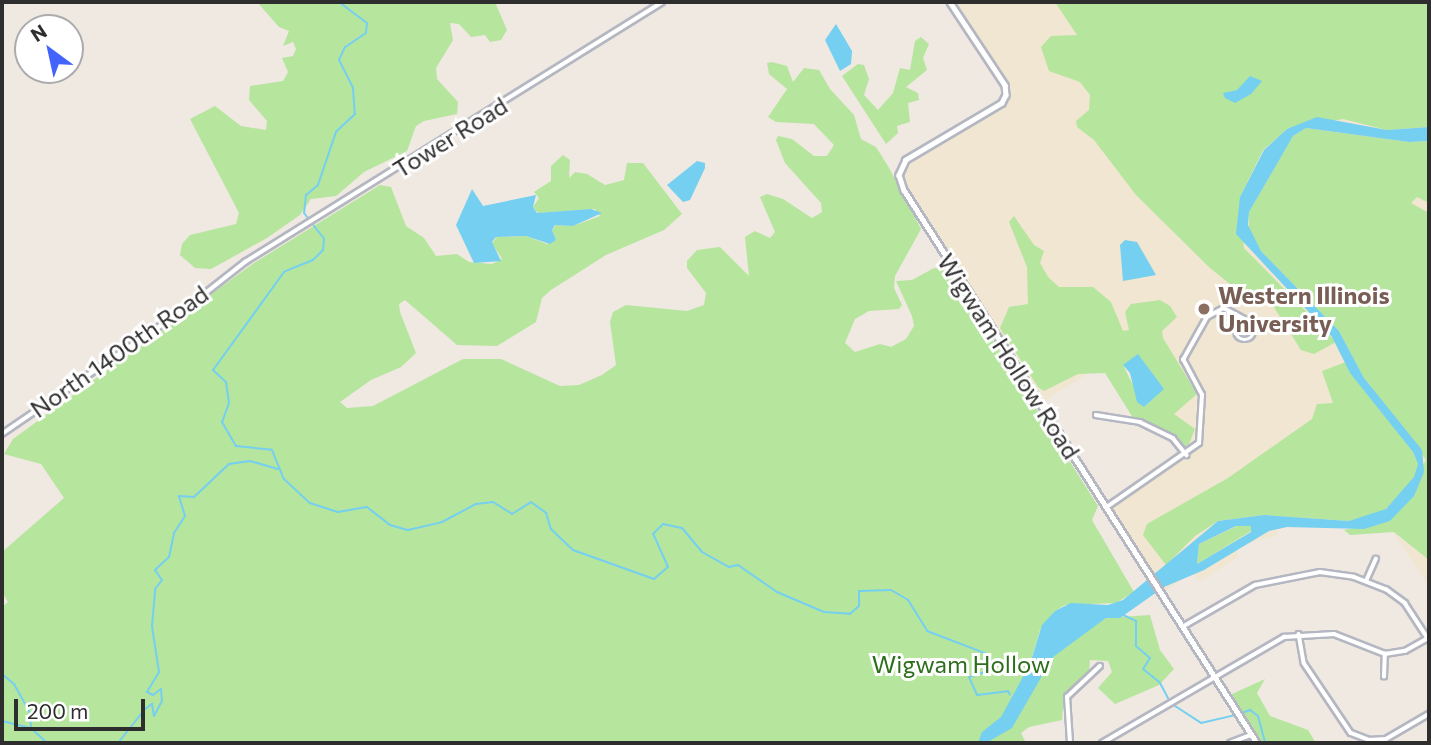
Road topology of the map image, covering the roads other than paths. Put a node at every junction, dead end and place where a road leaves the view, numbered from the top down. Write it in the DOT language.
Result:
graph roads {
  1 [pos="662,2"];
  2 [pos="950,2"];
  3 [pos="236,268"];
  4 [pos="1245,319"];
  5 [pos="1096,415"];
  6 [pos="2,433"];
  7 [pos="1187,455"];
  8 [pos="1107,507"];
  9 [pos="1376,559"];
  10 [pos="1366,581"];
  11 [pos="1184,626"];
  12 [pos="1299,634"];
  13 [pos="1429,639"];
  14 [pos="1385,654"];
  15 [pos="1100,666"];
  16 [pos="1215,677"];
  17 [pos="1384,677"];
  18 [pos="1429,714"];
  19 [pos="1252,735"];
  20 [pos="1070,743"];
  21 [pos="1102,743"];
  22 [pos="1230,743"];
  23 [pos="1257,743"];
  1 -- 3 [label="street, Tower Road"];
  2 -- 8 [label="street, Wigwam Hollow Road"];
  3 -- 6 [label="street, North 1400th Road"];
  4 -- 4 [label="street"];
  4 -- 7 [label="street"];
  5 -- 7 [label="street"];
  7 -- 8 [label="street"];
  8 -- 11 [label="street, Wigwam Hollow Road"];
  9 -- 10 [label="street"];
  10 -- 11 [label="street"];
  10 -- 13 [label="street"];
  11 -- 16 [label="street, Wigwam Hollow Road"];
  12 -- 14 [label="street"];
  12 -- 16 [label="street"];
  12 -- 18 [label="street"];
  13 -- 14 [label="street"];
  14 -- 17 [label="street"];
  15 -- 20 [label="street"];
  16 -- 19 [label="street, Wigwam Hollow Road"];
  16 -- 21 [label="street"];
  19 -- 22 [label="street"];
  19 -- 23 [label="street, Wigwam Hollow Road"];
}
